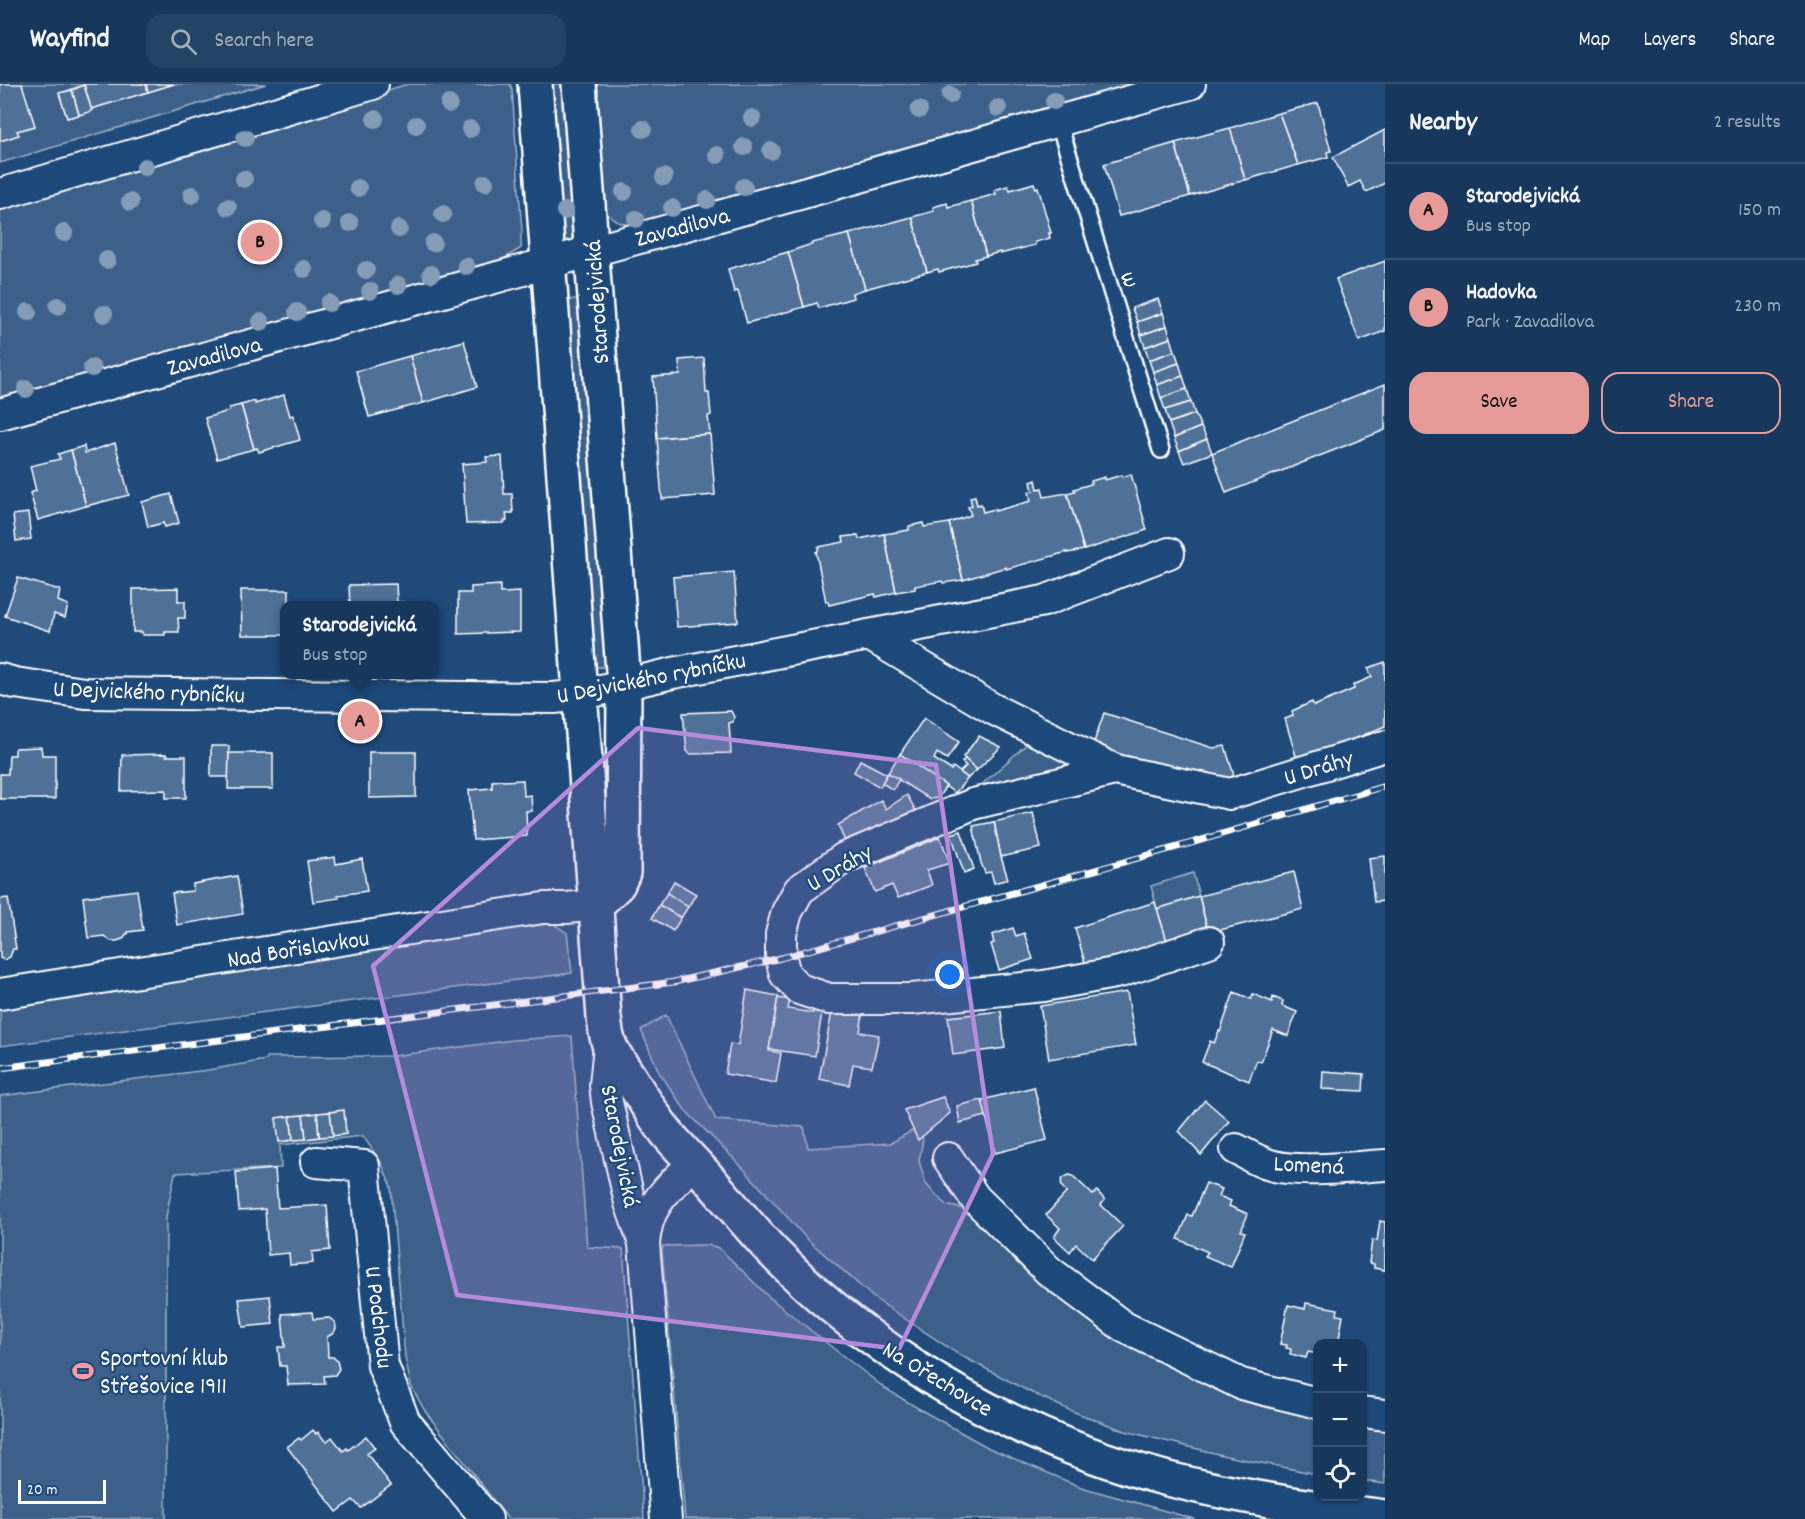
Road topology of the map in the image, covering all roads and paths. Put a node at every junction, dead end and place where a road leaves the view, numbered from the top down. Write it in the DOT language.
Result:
graph roads {
  1 [pos="373,84"];
  2 [pos="535,84"];
  3 [pos="579,84"];
  4 [pos="1190,84"];
  5 [pos="1058,121"];
  6 [pos="0,194"];
  7 [pos="592,251"];
  8 [pos="548,264"];
  9 [pos="0,414"];
  10 [pos="1161,450"];
  11 [pos="1169,552"];
  12 [pos="869,635"];
  13 [pos="0,679"];
  14 [pos="624,684"];
  15 [pos="580,695"];
  16 [pos="1385,746"];
  17 [pos="1115,770"];
  18 [pos="596,905"];
  19 [pos="1209,942"];
  20 [pos="0,994"];
  21 [pos="609,1045"];
  22 [pos="1236,1149"];
  23 [pos="948,1158"];
  24 [pos="316,1162"];
  25 [pos="695,1163"];
  26 [pos="1385,1166"];
  27 [pos="644,1243"];
  28 [pos="1313,1402"];
  29 [pos="1367,1413"];
  30 [pos="1385,1415"];
  31 [pos="1385,1517"];
  32 [pos="487,1519"];
  33 [pos="666,1519"];
  1 -- 6 [label="street"];
  2 -- 8 [label="street, Starodejvická"];
  3 -- 7 [label="street, Starodejvická"];
  4 -- 5 [label="street, Zavadilova"];
  5 -- 7 [label="street, Zavadilova"];
  5 -- 10 [label="lane, w"];
  7 -- 8 [label="street, Zavadilova"];
  7 -- 14 [label="street, Starodejvická"];
  8 -- 9 [label="street, Zavadilova"];
  8 -- 15 [label="street, Starodejvická"];
  11 -- 12 [label="street, U Dejvického rybníčku"];
  12 -- 14 [label="street, U Dejvického rybníčku"];
  12 -- 17 [label="street"];
  13 -- 15 [label="street, U Dejvického rybníčku"];
  14 -- 15 [label="street, U Dejvického rybníčku"];
  14 -- 18 [label="street, Starodejvická"];
  15 -- 18 [label="street, Starodejvická"];
  16 -- 17 [label="street, U Dráhy"];
  17 -- 19 [label="street, U Dráhy"];
  18 -- 20 [label="street, Nad Bořislavkou"];
  18 -- 21 [label="street, Starodejvická"];
  21 -- 25 [label="street, Na Ořechovce"];
  21 -- 27 [label="street, Starodejvická"];
  22 -- 26 [label="street, Lomená"];
  23 -- 28 [label="street"];
  24 -- 32 [label="street, U Podchodu"];
  25 -- 27 [label="street, Starodejvická"];
  25 -- 31 [label="street, Na Ořechovce"];
  27 -- 33 [label="street, Starodejvická"];
  29 -- 30 [label="street"];
}
